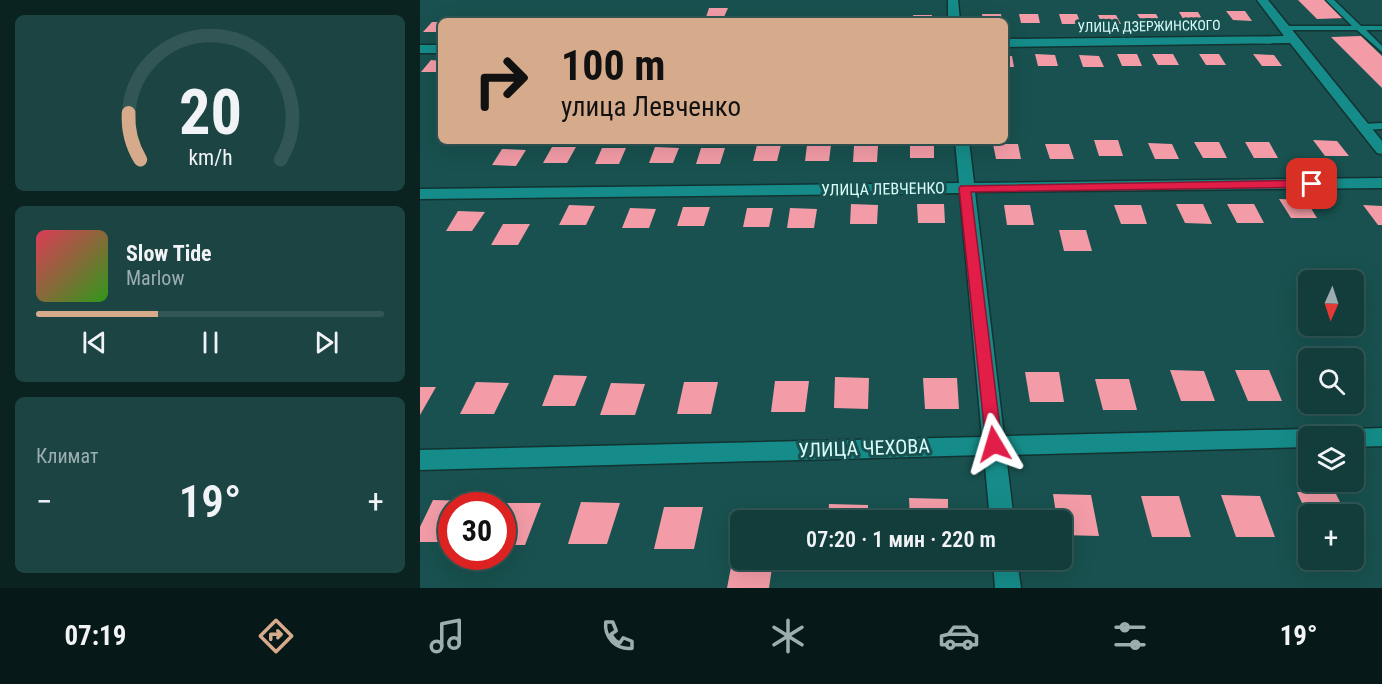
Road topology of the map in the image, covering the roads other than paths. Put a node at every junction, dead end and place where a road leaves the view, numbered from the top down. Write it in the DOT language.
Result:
graph roads {
  1 [pos="953,0"];
  2 [pos="1263,0"];
  3 [pos="1330,0"];
  4 [pos="954,18"];
  5 [pos="1285,28"];
  6 [pos="1359,28"];
  7 [pos="1382,28"];
  8 [pos="1293,39"];
  9 [pos="1008,43"];
  10 [pos="420,49"];
  11 [pos="438,49"];
  12 [pos="1382,50"];
  13 [pos="1382,126"];
  14 [pos="1363,127"];
  15 [pos="962,144"];
  16 [pos="1382,150"];
  17 [pos="1382,183"];
  18 [pos="965,188"];
  19 [pos="420,194"];
  20 [pos="1382,437"];
  21 [pos="1298,438"];
  22 [pos="1364,438"];
  23 [pos="994,444"];
  24 [pos="420,460"];
  25 [pos="1001,510"];
  26 [pos="1006,570"];
  27 [pos="1008,588"];
  1 -- 4 [label="street"];
  2 -- 5 [label="street"];
  3 -- 6 [label="lane"];
  5 -- 6 [label="lane"];
  5 -- 8 [label="street"];
  6 -- 7 [label="lane"];
  6 -- 12 [label="lane"];
  8 -- 9 [label="street, УЛИЦА ДЗЕРЖИНСКОГО"];
  8 -- 14 [label="street"];
  10 -- 11 [label="street"];
  13 -- 14 [label="lane"];
  14 -- 16 [label="street"];
  15 -- 18 [label="street"];
  17 -- 18 [label="street, УЛИЦА ЛЕВЧЕНКО"];
  18 -- 19 [label="street, УЛИЦА ЛЕВЧЕНКО"];
  18 -- 23 [label="street"];
  20 -- 22 [label="street"];
  21 -- 23 [label="street, УЛИЦА ЧЕХОВА"];
  23 -- 24 [label="street, УЛИЦА ЧЕХОВА"];
  23 -- 25 [label="street"];
  26 -- 27 [label="street"];
}
